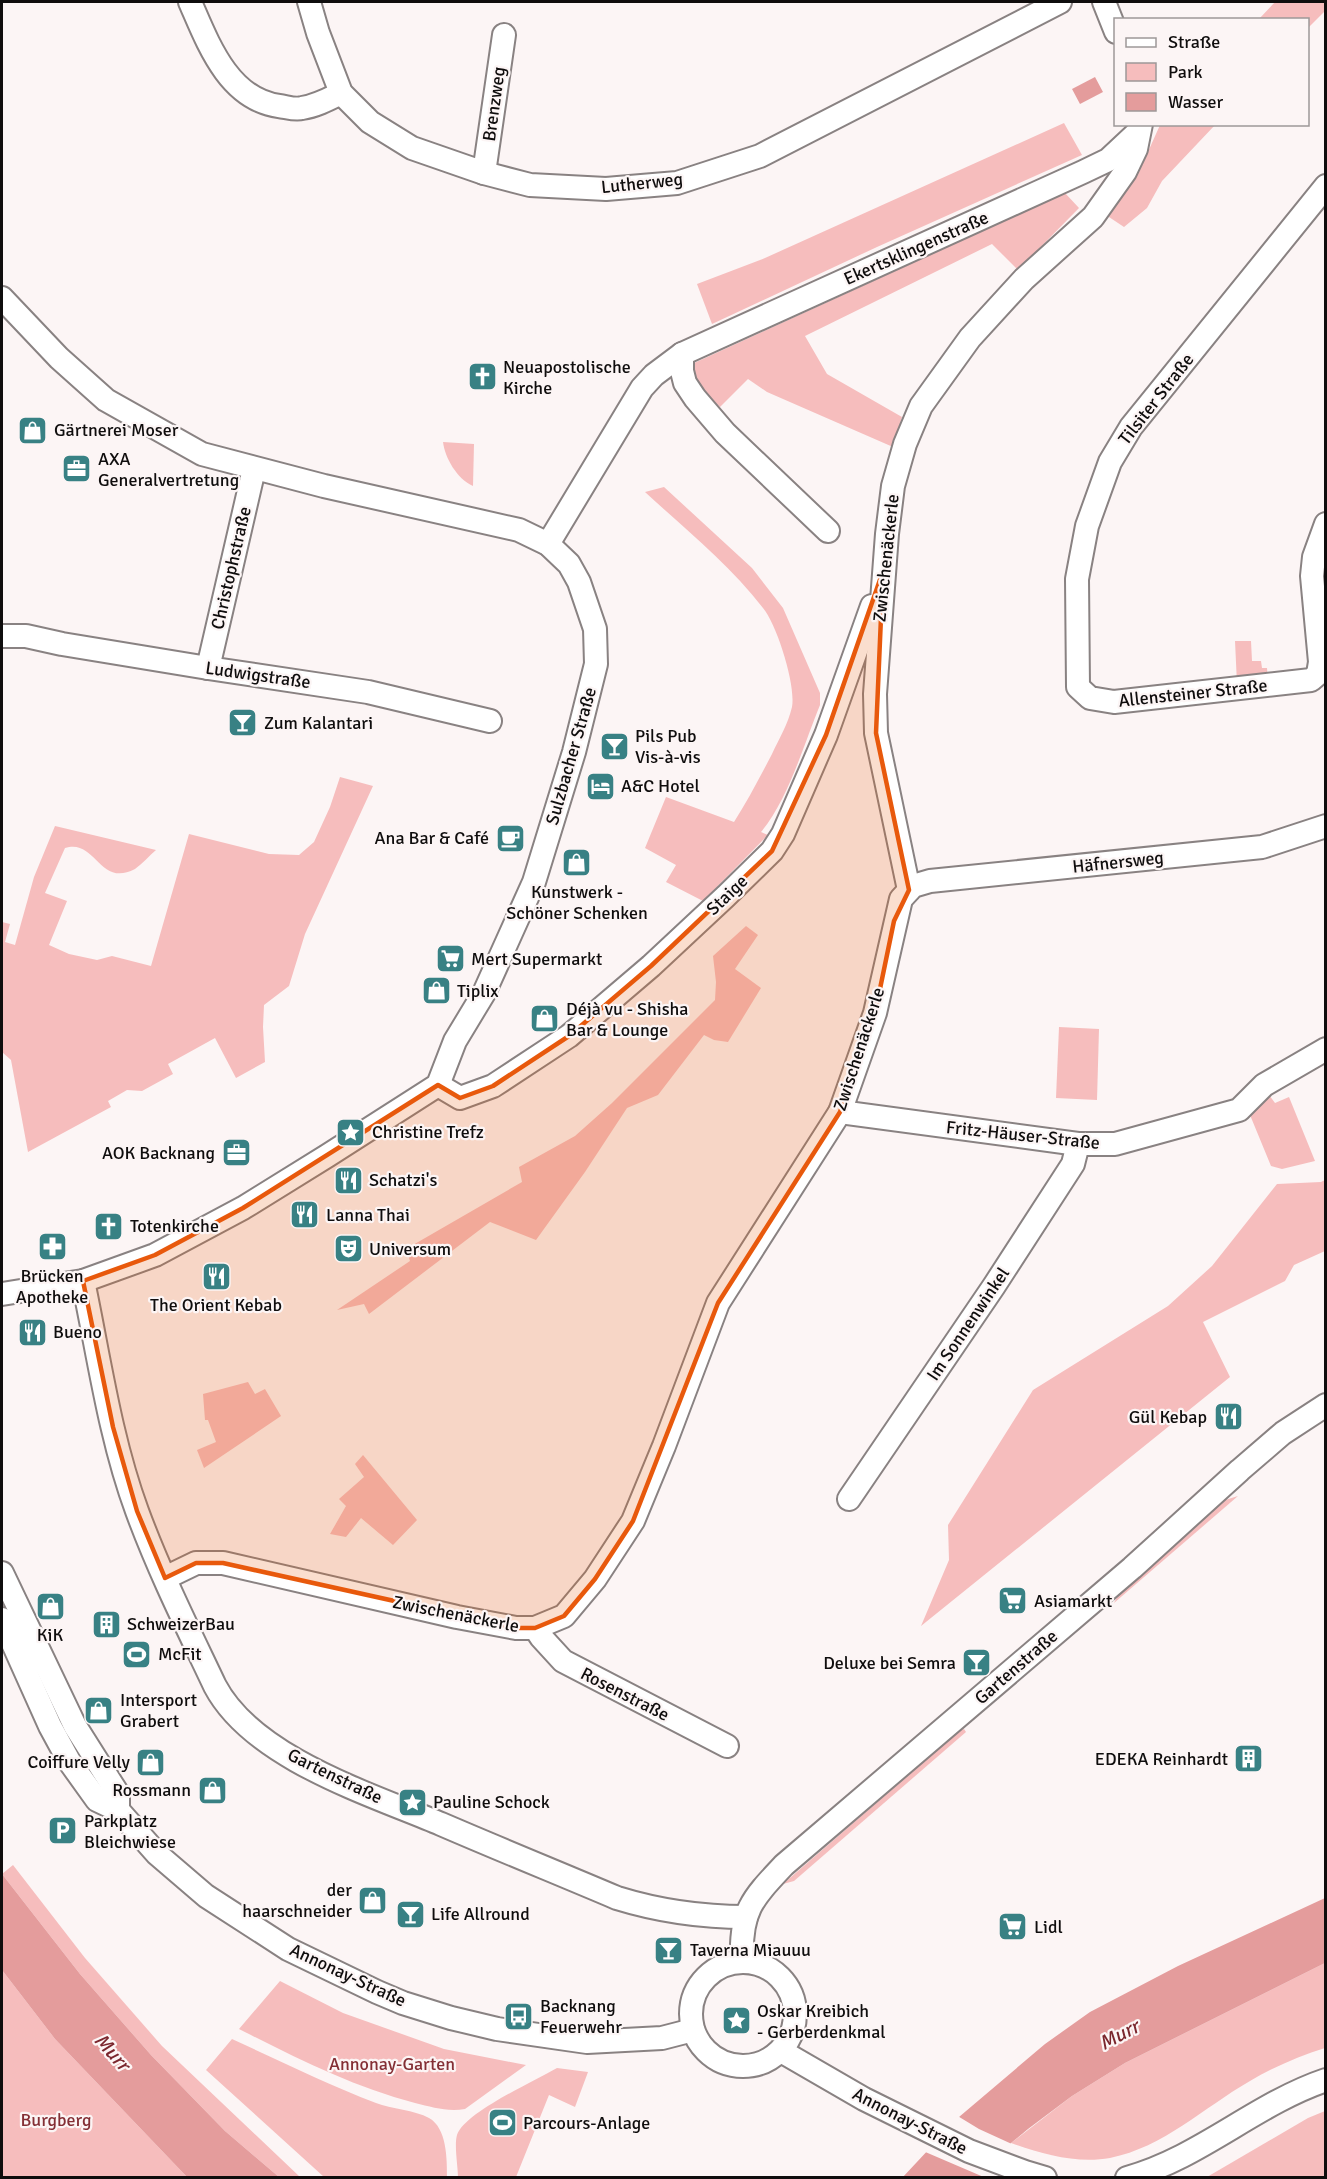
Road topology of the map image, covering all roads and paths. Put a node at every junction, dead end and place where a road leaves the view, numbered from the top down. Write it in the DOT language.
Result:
graph roads {
  1 [pos="190,2"];
  2 [pos="309,2"];
  3 [pos="1060,2"];
  4 [pos="1104,2"];
  5 [pos="1114,27"];
  6 [pos="504,35"];
  7 [pos="341,93"];
  8 [pos="1142,126"];
  9 [pos="484,173"];
  10 [pos="1326,186"];
  11 [pos="2,298"];
  12 [pos="681,354"];
  13 [pos="254,469"];
  14 [pos="1326,524"];
  15 [pos="828,531"];
  16 [pos="548,544"];
  17 [pos="884,571"];
  18 [pos="2,624"];
  19 [pos="2,636"];
  20 [pos="26,636"];
  21 [pos="208,668"];
  22 [pos="1078,687"];
  23 [pos="490,721"];
  24 [pos="1326,826"];
  25 [pos="909,890"];
  26 [pos="1326,1049"];
  27 [pos="438,1085"];
  28 [pos="840,1112"];
  29 [pos="1078,1144"];
  30 [pos="83,1281"];
  31 [pos="2,1294"];
  32 [pos="1326,1404"];
  33 [pos="849,1500"];
  34 [pos="2,1573"];
  35 [pos="165,1578"];
  36 [pos="2,1619"];
  37 [pos="535,1628"];
  38 [pos="726,1746"];
  39 [pos="118,1810"];
  40 [pos="746,1917"];
  41 [pos="742,1960"];
  42 [pos="693,2030"];
  43 [pos="782,2051"];
  44 [pos="1326,2080"];
  45 [pos="1035,2175"];
  46 [pos="1127,2178"];
  1 -- 7 [label="street"];
  2 -- 7 [label="street, Lutherweg"];
  3 -- 9 [label="street, Lutherweg"];
  4 -- 5 [label="street"];
  6 -- 9 [label="street, Brenzweg"];
  7 -- 9 [label="street, Lutherweg"];
  8 -- 12 [label="street, Ekertsklingenstraße"];
  8 -- 17 [label="street, Zwischenäckerle"];
  10 -- 22 [label="street, Tilsiter Straße"];
  11 -- 13 [label="street, Sulzbacher Straße"];
  12 -- 15 [label="street"];
  12 -- 16 [label="street, Ekertsklingenstraße"];
  13 -- 16 [label="street, Sulzbacher Straße"];
  13 -- 21 [label="street, Christophstraße"];
  14 -- 22 [label="street, Allensteiner Straße"];
  16 -- 27 [label="street, Sulzbacher Straße"];
  17 -- 25 [label="street, Zwischenäckerle"];
  17 -- 27 [label="street, Staige"];
  18 -- 20 [label="street, Ludwigstraße"];
  19 -- 20 [label="street, Ludwigstraße"];
  20 -- 21 [label="street, Ludwigstraße"];
  21 -- 23 [label="street, Ludwigstraße"];
  24 -- 25 [label="street, Häfnersweg"];
  25 -- 28 [label="street, Zwischenäckerle"];
  26 -- 29 [label="street, Fritz-Häuser-Straße"];
  27 -- 30 [label="street"];
  28 -- 29 [label="street, Fritz-Häuser-Straße"];
  28 -- 37 [label="street, Zwischenäckerle"];
  29 -- 33 [label="street, Im Sonnenwinkel"];
  30 -- 31 [label="street"];
  30 -- 35 [label="street, Gartenstraße"];
  32 -- 40 [label="street, Gartenstraße"];
  34 -- 39 [label="street, Annonay-Straße"];
  35 -- 37 [label="street, Zwischenäckerle"];
  35 -- 40 [label="street, Gartenstraße"];
  36 -- 39 [label="street, Annonay-Straße"];
  37 -- 38 [label="street, Rosenstraße"];
  39 -- 42 [label="street, Annonay-Straße"];
  40 -- 41 [label="street, Gartenstraße"];
  41 -- 42 [label="street"];
  41 -- 43 [label="street"];
  42 -- 43 [label="street"];
  43 -- 45 [label="street, Annonay-Straße"];
  44 -- 46 [label="street"];
}
